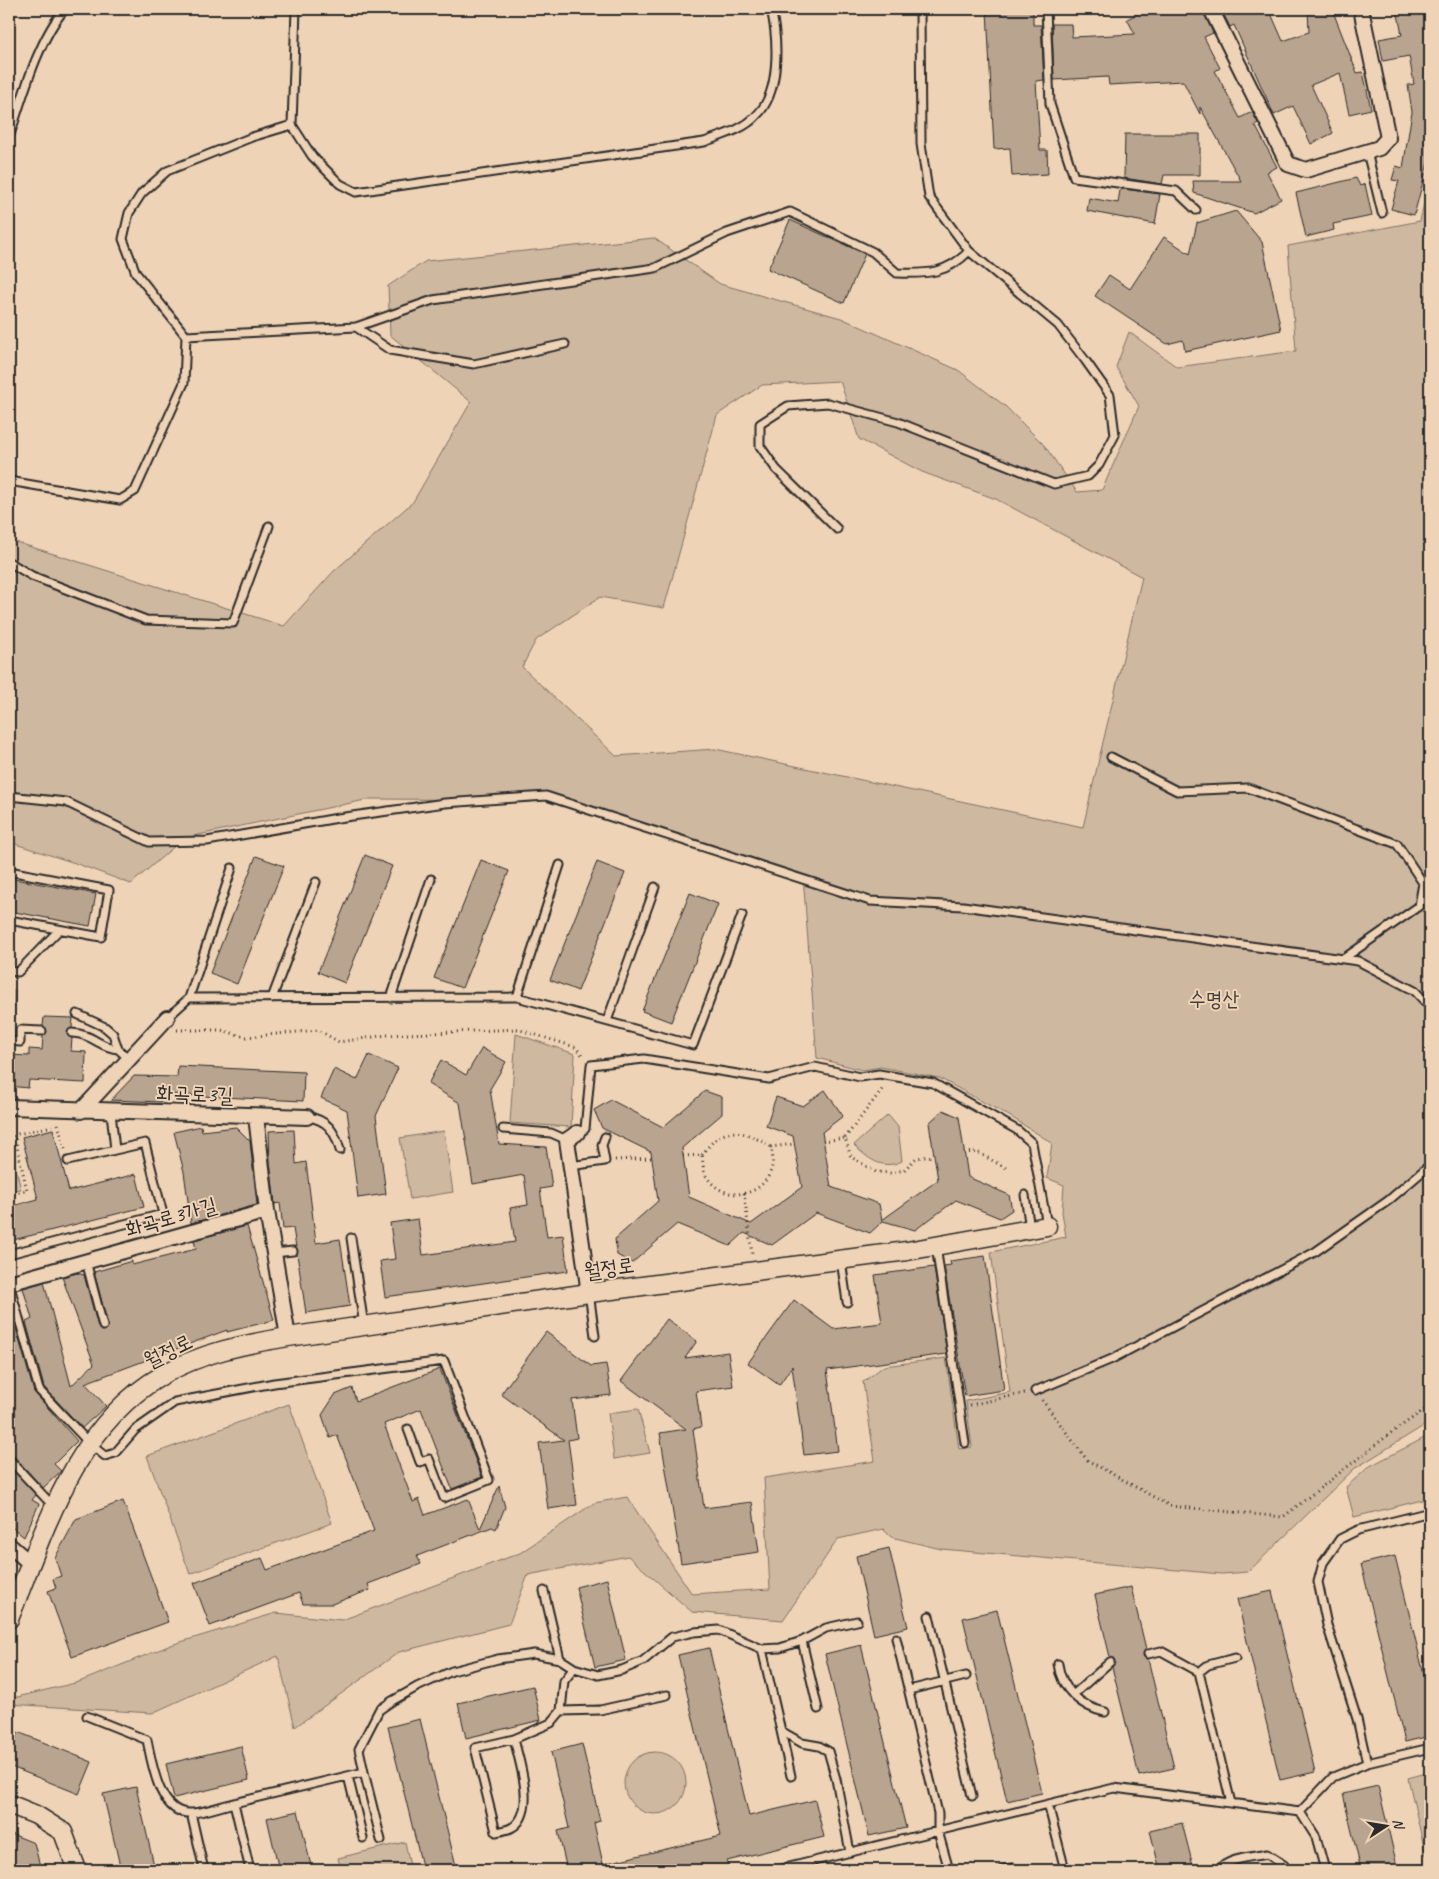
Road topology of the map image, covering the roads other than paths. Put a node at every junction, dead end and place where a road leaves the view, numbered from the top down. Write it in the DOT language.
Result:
graph roads {
  1 [pos="64,9"];
  2 [pos="296,9"];
  3 [pos="771,9"];
  4 [pos="920,9"];
  5 [pos="1046,9"];
  6 [pos="1210,9"];
  7 [pos="1361,9"];
  8 [pos="292,125"];
  9 [pos="9,138"];
  10 [pos="1367,152"];
  11 [pos="1196,210"];
  12 [pos="1382,213"];
  13 [pos="969,251"];
  14 [pos="356,326"];
  15 [pos="186,336"];
  16 [pos="565,344"];
  17 [pos="9,480"];
  18 [pos="269,526"];
  19 [pos="837,529"];
  20 [pos="9,562"];
  21 [pos="1111,757"];
  22 [pos="9,796"];
  23 [pos="560,865"];
  24 [pos="232,868"];
  25 [pos="9,871"];
  26 [pos="431,879"];
  27 [pos="316,882"];
  28 [pos="655,887"];
  29 [pos="742,915"];
  30 [pos="9,920"];
  31 [pos="59,930"];
  32 [pos="1343,959"];
  33 [pos="9,971"];
  34 [pos="516,997"];
  35 [pos="189,998"];
  36 [pos="272,998"];
  37 [pos="391,998"];
  38 [pos="1430,1007"];
  39 [pos="77,1014"];
  40 [pos="167,1018"];
  41 [pos="607,1021"];
  42 [pos="42,1031"];
  43 [pos="72,1033"];
  44 [pos="9,1041"];
  45 [pos="118,1049"];
  46 [pos="129,1059"];
  47 [pos="9,1107"];
  48 [pos="81,1111"];
  49 [pos="111,1112"];
  50 [pos="256,1116"];
  51 [pos="307,1117"];
  52 [pos="503,1129"];
  53 [pos="572,1137"];
  54 [pos="605,1137"];
  55 [pos="115,1150"];
  56 [pos="340,1150"];
  57 [pos="68,1162"];
  58 [pos="1430,1165"];
  59 [pos="570,1166"];
  60 [pos="1025,1195"];
  61 [pos="267,1211"];
  62 [pos="1039,1228"];
  63 [pos="351,1238"];
  64 [pos="936,1246"];
  65 [pos="293,1251"];
  66 [pos="274,1253"];
  67 [pos="9,1254"];
  68 [pos="841,1259"];
  69 [pos="86,1262"];
  70 [pos="9,1283"];
  71 [pos="589,1293"];
  72 [pos="847,1302"];
  73 [pos="103,1326"];
  74 [pos="364,1326"];
  75 [pos="595,1336"];
  76 [pos="288,1337"];
  77 [pos="1034,1391"];
  78 [pos="408,1429"];
  79 [pos="90,1444"];
  80 [pos="965,1444"];
  81 [pos="9,1459"];
  82 [pos="55,1507"];
  83 [pos="1430,1512"];
  84 [pos="9,1545"];
  85 [pos="31,1564"];
  86 [pos="544,1591"];
  87 [pos="929,1616"];
  88 [pos="9,1619"];
  89 [pos="857,1620"];
  90 [pos="896,1638"];
  91 [pos="802,1641"];
  92 [pos="762,1649"];
  93 [pos="1148,1654"];
  94 [pos="1236,1658"];
  95 [pos="560,1659"];
  96 [pos="1110,1662"];
  97 [pos="1058,1664"];
  98 [pos="574,1668"];
  99 [pos="1200,1672"];
  100 [pos="966,1676"];
  101 [pos="945,1682"];
  102 [pos="909,1690"];
  103 [pos="668,1695"];
  104 [pos="1074,1695"];
  105 [pos="818,1709"];
  106 [pos="561,1711"];
  107 [pos="1105,1712"];
  108 [pos="87,1716"];
  109 [pos="781,1731"];
  110 [pos="514,1740"];
  111 [pos="1430,1748"];
  112 [pos="1367,1763"];
  113 [pos="364,1772"];
  114 [pos="348,1776"];
  115 [pos="791,1776"];
  116 [pos="972,1796"];
  117 [pos="234,1803"];
  118 [pos="1231,1803"];
  119 [pos="9,1804"];
  120 [pos="1048,1804"];
  121 [pos="1300,1812"];
  122 [pos="191,1813"];
  123 [pos="938,1831"];
  124 [pos="363,1838"];
  125 [pos="381,1840"];
  126 [pos="850,1852"];
  127 [pos="1284,1865"];
  128 [pos="1012,1868"];
  129 [pos="77,1870"];
  130 [pos="204,1870"];
  131 [pos="250,1870"];
  132 [pos="777,1870"];
  133 [pos="949,1870"];
  134 [pos="1002,1870"];
  135 [pos="1064,1870"];
  136 [pos="1218,1870"];
  137 [pos="1325,1870"];
  1 -- 9 [label="lane"];
  2 -- 8 [label="lane"];
  3 -- 8 [label="lane"];
  4 -- 13 [label="lane"];
  5 -- 11 [label="lane"];
  6 -- 10 [label="street"];
  7 -- 10 [label="street"];
  8 -- 15 [label="lane"];
  10 -- 12 [label="lane"];
  13 -- 14 [label="lane"];
  13 -- 19 [label="lane"];
  14 -- 15 [label="lane"];
  14 -- 16 [label="lane"];
  15 -- 17 [label="lane"];
  18 -- 20 [label="lane"];
  21 -- 32 [label="lane"];
  22 -- 32 [label="lane"];
  23 -- 34 [label="lane"];
  24 -- 35 [label="lane"];
  25 -- 31 [label="lane"];
  26 -- 37 [label="lane"];
  27 -- 36 [label="lane"];
  28 -- 41 [label="lane"];
  29 -- 41 [label="lane"];
  30 -- 31 [label="lane"];
  31 -- 33 [label="lane"];
  32 -- 38 [label="lane"];
  34 -- 37 [label="lane"];
  34 -- 41 [label="lane"];
  35 -- 36 [label="lane"];
  35 -- 40 [label="lane"];
  36 -- 37 [label="lane"];
  39 -- 45 [label="lane"];
  40 -- 46 [label="street"];
  42 -- 44 [label="lane"];
  43 -- 45 [label="lane"];
  45 -- 46 [label="lane"];
  46 -- 48 [label="street"];
  47 -- 48 [label="street, 화곡로3길"];
  48 -- 49 [label="street, 화곡로3길"];
  49 -- 50 [label="street, 화곡로3길"];
  49 -- 55 [label="lane"];
  50 -- 51 [label="street, 화곡로3길"];
  50 -- 61 [label="street"];
  51 -- 56 [label="lane"];
  52 -- 53 [label="lane"];
  53 -- 59 [label="street"];
  53 -- 62 [label="lane"];
  54 -- 59 [label="lane"];
  55 -- 57 [label="lane"];
  55 -- 67 [label="lane"];
  58 -- 77 [label="lane"];
  59 -- 71 [label="street"];
  60 -- 62 [label="lane"];
  61 -- 66 [label="street"];
  61 -- 69 [label="street, 화곡로3가길"];
  62 -- 64 [label="street, 월정로"];
  63 -- 74 [label="lane"];
  64 -- 68 [label="street, 월정로"];
  64 -- 80 [label="lane"];
  65 -- 66 [label="lane"];
  66 -- 76 [label="street"];
  68 -- 71 [label="street, 월정로"];
  68 -- 72 [label="lane"];
  69 -- 70 [label="street, 화곡로3가길"];
  69 -- 73 [label="lane"];
  70 -- 79 [label="lane"];
  71 -- 74 [label="street, 월정로"];
  71 -- 75 [label="lane"];
  74 -- 76 [label="street, 월정로"];
  76 -- 79 [label="street, 월정로"];
  78 -- 79 [label="lane"];
  79 -- 82 [label="street, 월정로"];
  81 -- 82 [label="lane"];
  82 -- 85 [label="street, 월정로"];
  83 -- 112 [label="lane"];
  84 -- 85 [label="street"];
  85 -- 88 [label="street, 월정로"];
  86 -- 95 [label="lane"];
  87 -- 101 [label="lane"];
  89 -- 91 [label="lane"];
  90 -- 102 [label="lane"];
  91 -- 92 [label="lane"];
  91 -- 105 [label="lane"];
  92 -- 98 [label="lane"];
  92 -- 109 [label="lane"];
  93 -- 99 [label="lane"];
  94 -- 99 [label="lane"];
  95 -- 98 [label="lane"];
  95 -- 113 [label="lane"];
  96 -- 104 [label="lane"];
  97 -- 104 [label="lane"];
  98 -- 106 [label="lane"];
  99 -- 118 [label="lane"];
  100 -- 101 [label="lane"];
  101 -- 102 [label="lane"];
  101 -- 116 [label="lane"];
  102 -- 123 [label="lane"];
  103 -- 106 [label="lane"];
  104 -- 107 [label="lane"];
  106 -- 110 [label="lane"];
  108 -- 122 [label="lane"];
  109 -- 115 [label="lane"];
  109 -- 126 [label="lane"];
  110 -- 110 [label="lane"];
  111 -- 112 [label="lane"];
  112 -- 121 [label="lane"];
  113 -- 114 [label="lane"];
  113 -- 125 [label="lane"];
  114 -- 117 [label="lane"];
  114 -- 124 [label="lane"];
  117 -- 122 [label="lane"];
  117 -- 131 [label="lane"];
  118 -- 120 [label="lane"];
  118 -- 121 [label="lane"];
  119 -- 129 [label="street"];
  120 -- 123 [label="lane"];
  120 -- 135 [label="lane"];
  121 -- 137 [label="lane"];
  122 -- 130 [label="lane"];
  123 -- 126 [label="lane"];
  123 -- 133 [label="lane"];
  126 -- 132 [label="lane"];
  127 -- 136 [label="lane"];
  128 -- 134 [label="lane"];
}
